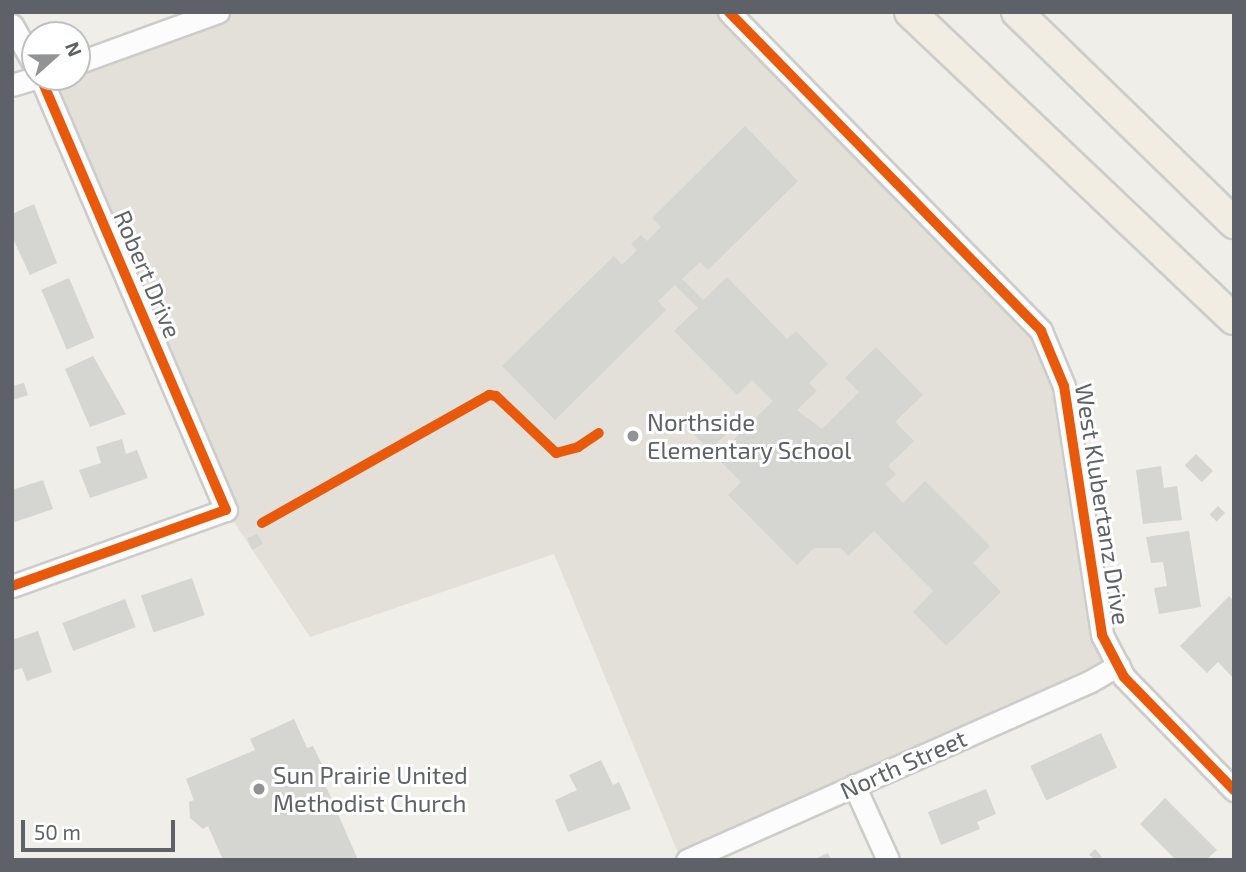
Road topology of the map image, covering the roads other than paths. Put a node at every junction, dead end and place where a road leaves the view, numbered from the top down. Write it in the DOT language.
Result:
graph roads {
  1 [pos="218,12"];
  2 [pos="729,12"];
  3 [pos="910,12"];
  4 [pos="1017,12"];
  5 [pos="12,25"];
  6 [pos="1040,35"];
  7 [pos="21,41"];
  8 [pos="91,58"];
  9 [pos="45,91"];
  10 [pos="1234,197"];
  11 [pos="1234,223"];
  12 [pos="1234,321"];
  13 [pos="12,586"];
  14 [pos="1118,665"];
  15 [pos="854,785"];
  16 [pos="1234,790"];
  17 [pos="687,860"];
  18 [pos="888,860"];
  1 -- 8 [label="street"];
  2 -- 14 [label="street, West Klubertanz Drive"];
  3 -- 12 [label="highway"];
  4 -- 6 [label="highway"];
  5 -- 7 [label="street"];
  6 -- 10 [label="highway"];
  6 -- 11 [label="highway"];
  9 -- 13 [label="street, Robert Drive"];
  14 -- 15 [label="street, North Street"];
  14 -- 16 [label="street, West Klubertanz Drive"];
  15 -- 17 [label="street, North Street"];
  15 -- 18 [label="street"];
}
